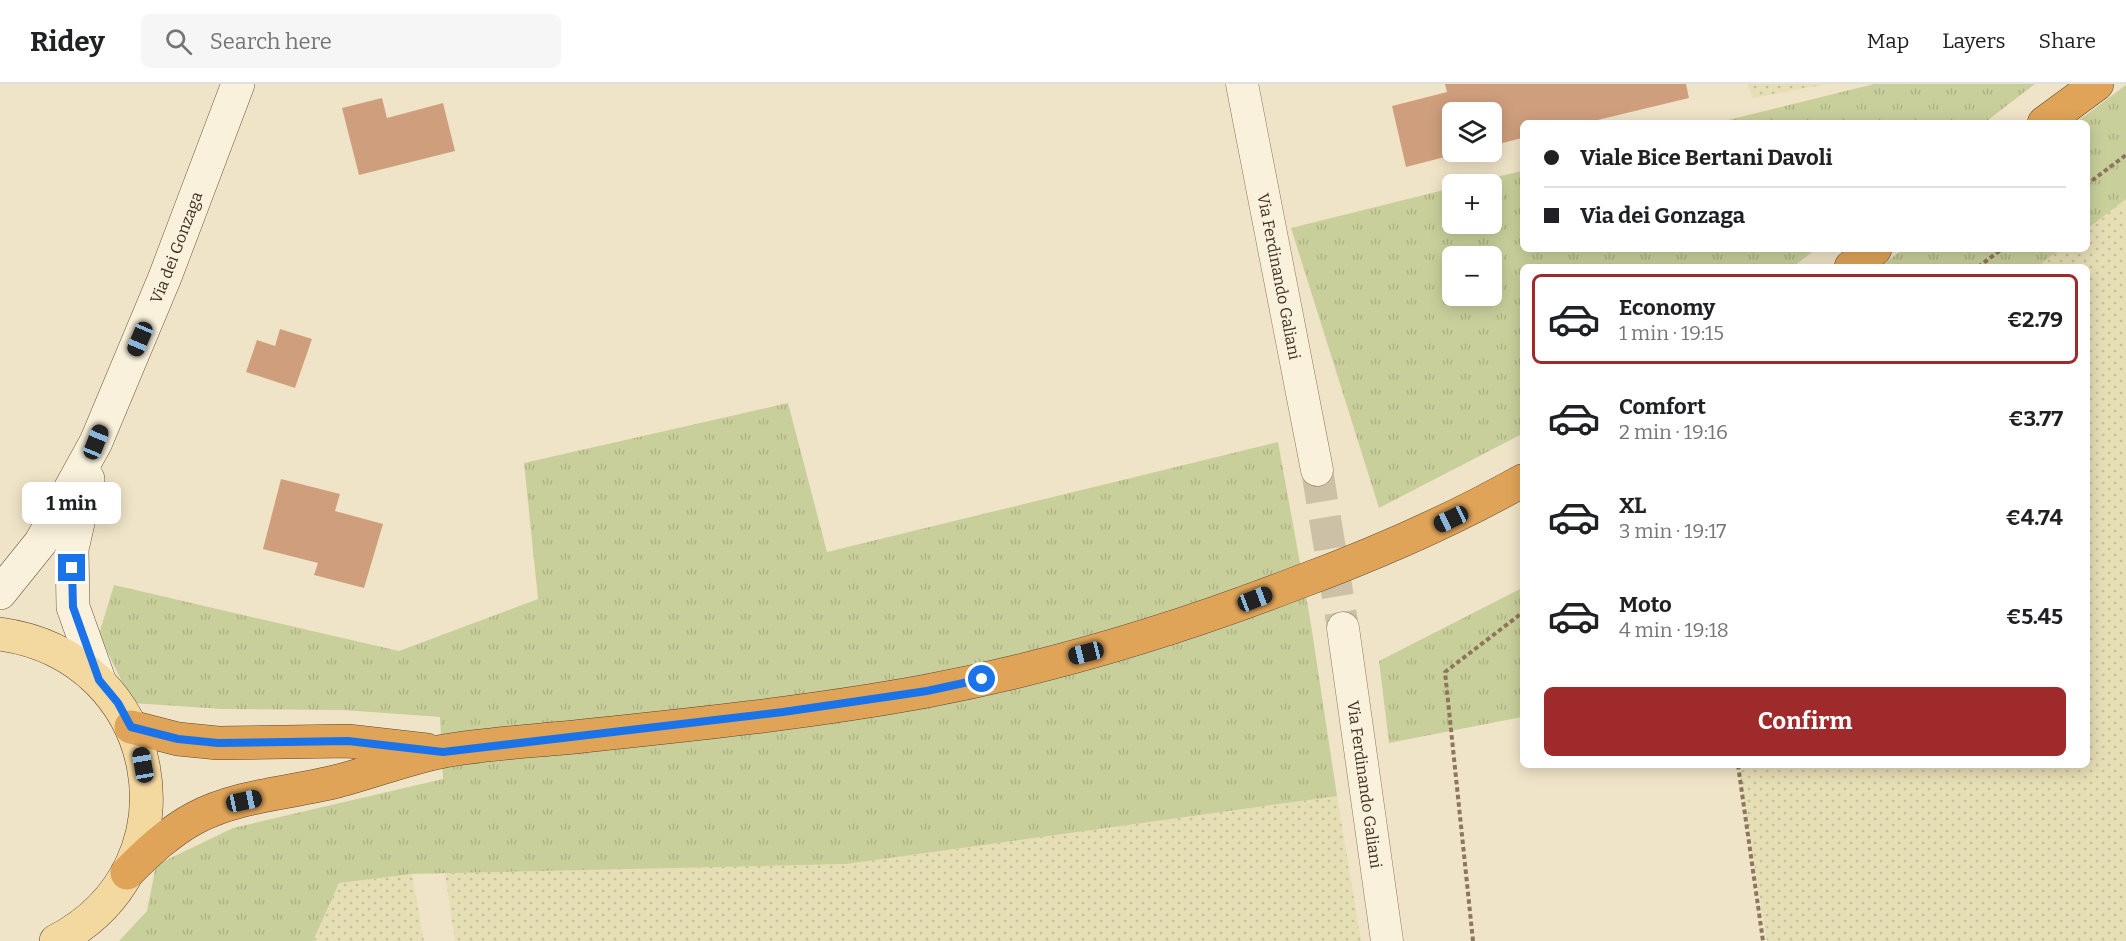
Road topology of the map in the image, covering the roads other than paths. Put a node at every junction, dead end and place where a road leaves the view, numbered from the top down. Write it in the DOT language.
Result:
graph roads {
  1 [pos="238,84"];
  2 [pos="1242,84"];
  3 [pos="2097,84"];
  4 [pos="2048,120"];
  5 [pos="1871,252"];
  6 [pos="1855,264"];
  7 [pos="96,442"];
  8 [pos="1317,470"];
  9 [pos="1520,482"];
  10 [pos="0,593"];
  11 [pos="1343,628"];
  12 [pos="0,634"];
  13 [pos="99,680"];
  14 [pos="131,727"];
  15 [pos="443,752"];
  16 [pos="127,873"];
  17 [pos="56,941"];
  18 [pos="1387,941"];
  1 -- 7 [label="main road, Via dei Gonzaga"];
  2 -- 8 [label="street, Via Ferdinando Galiani"];
  3 -- 4 [label="highway"];
  5 -- 6 [label="highway"];
  7 -- 10 [label="main road, Via dei Gonzaga"];
  7 -- 13 [label="main road, Via dei Gonzaga"];
  9 -- 15 [label="highway"];
  11 -- 18 [label="street, Via Ferdinando Galiani"];
  12 -- 13 [label="main road"];
  13 -- 14 [label="main road"];
  14 -- 15 [label="highway"];
  14 -- 16 [label="main road"];
  15 -- 16 [label="highway"];
  16 -- 17 [label="main road"];
}
